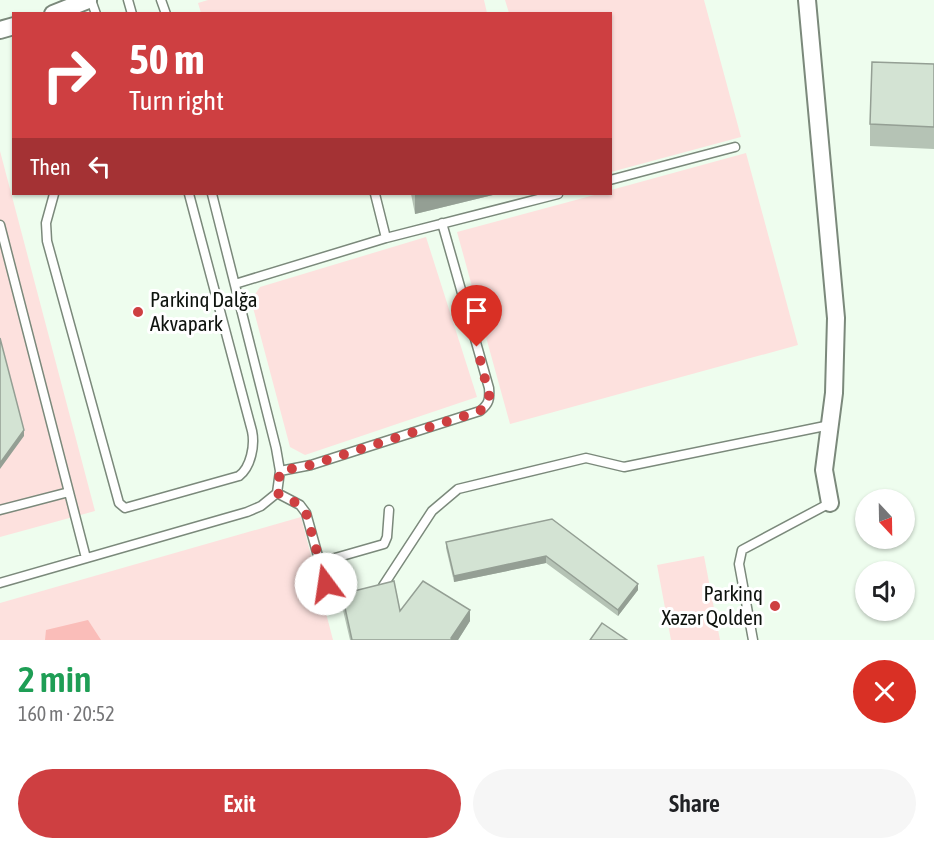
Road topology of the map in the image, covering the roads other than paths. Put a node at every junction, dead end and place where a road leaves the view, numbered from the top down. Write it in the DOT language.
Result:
graph roads {
  1 [pos="89,0"];
  2 [pos="807,0"];
  3 [pos="58,12"];
  4 [pos="735,147"];
  5 [pos="612,179"];
  6 [pos="54,195"];
  7 [pos="189,195"];
  8 [pos="212,195"];
  9 [pos="375,195"];
  10 [pos="554,195"];
  11 [pos="442,223"];
  12 [pos="0,225"];
  13 [pos="386,238"];
  14 [pos="235,284"];
  15 [pos="830,425"];
  16 [pos="280,471"];
  17 [pos="69,492"];
  18 [pos="277,493"];
  19 [pos="830,503"];
  20 [pos="0,510"];
  21 [pos="388,510"];
  22 [pos="86,558"];
  23 [pos="321,562"];
  24 [pos="0,583"];
  25 [pos="383,586"];
  26 [pos="332,606"];
  27 [pos="753,640"];
  1 -- 3 [label="street"];
  2 -- 15 [label="street"];
  4 -- 5 [label="lane"];
  6 -- 7 [label="lane"];
  8 -- 14 [label="lane"];
  9 -- 13 [label="lane"];
  10 -- 11 [label="lane"];
  11 -- 13 [label="lane"];
  11 -- 16 [label="lane"];
  12 -- 17 [label="lane"];
  13 -- 14 [label="lane"];
  14 -- 16 [label="lane"];
  15 -- 19 [label="street"];
  15 -- 25 [label="lane"];
  16 -- 18 [label="lane"];
  17 -- 20 [label="lane"];
  17 -- 22 [label="lane"];
  18 -- 22 [label="lane"];
  18 -- 23 [label="lane"];
  19 -- 27 [label="lane"];
  21 -- 23 [label="lane"];
  22 -- 24 [label="lane"];
  23 -- 26 [label="lane"];
}
